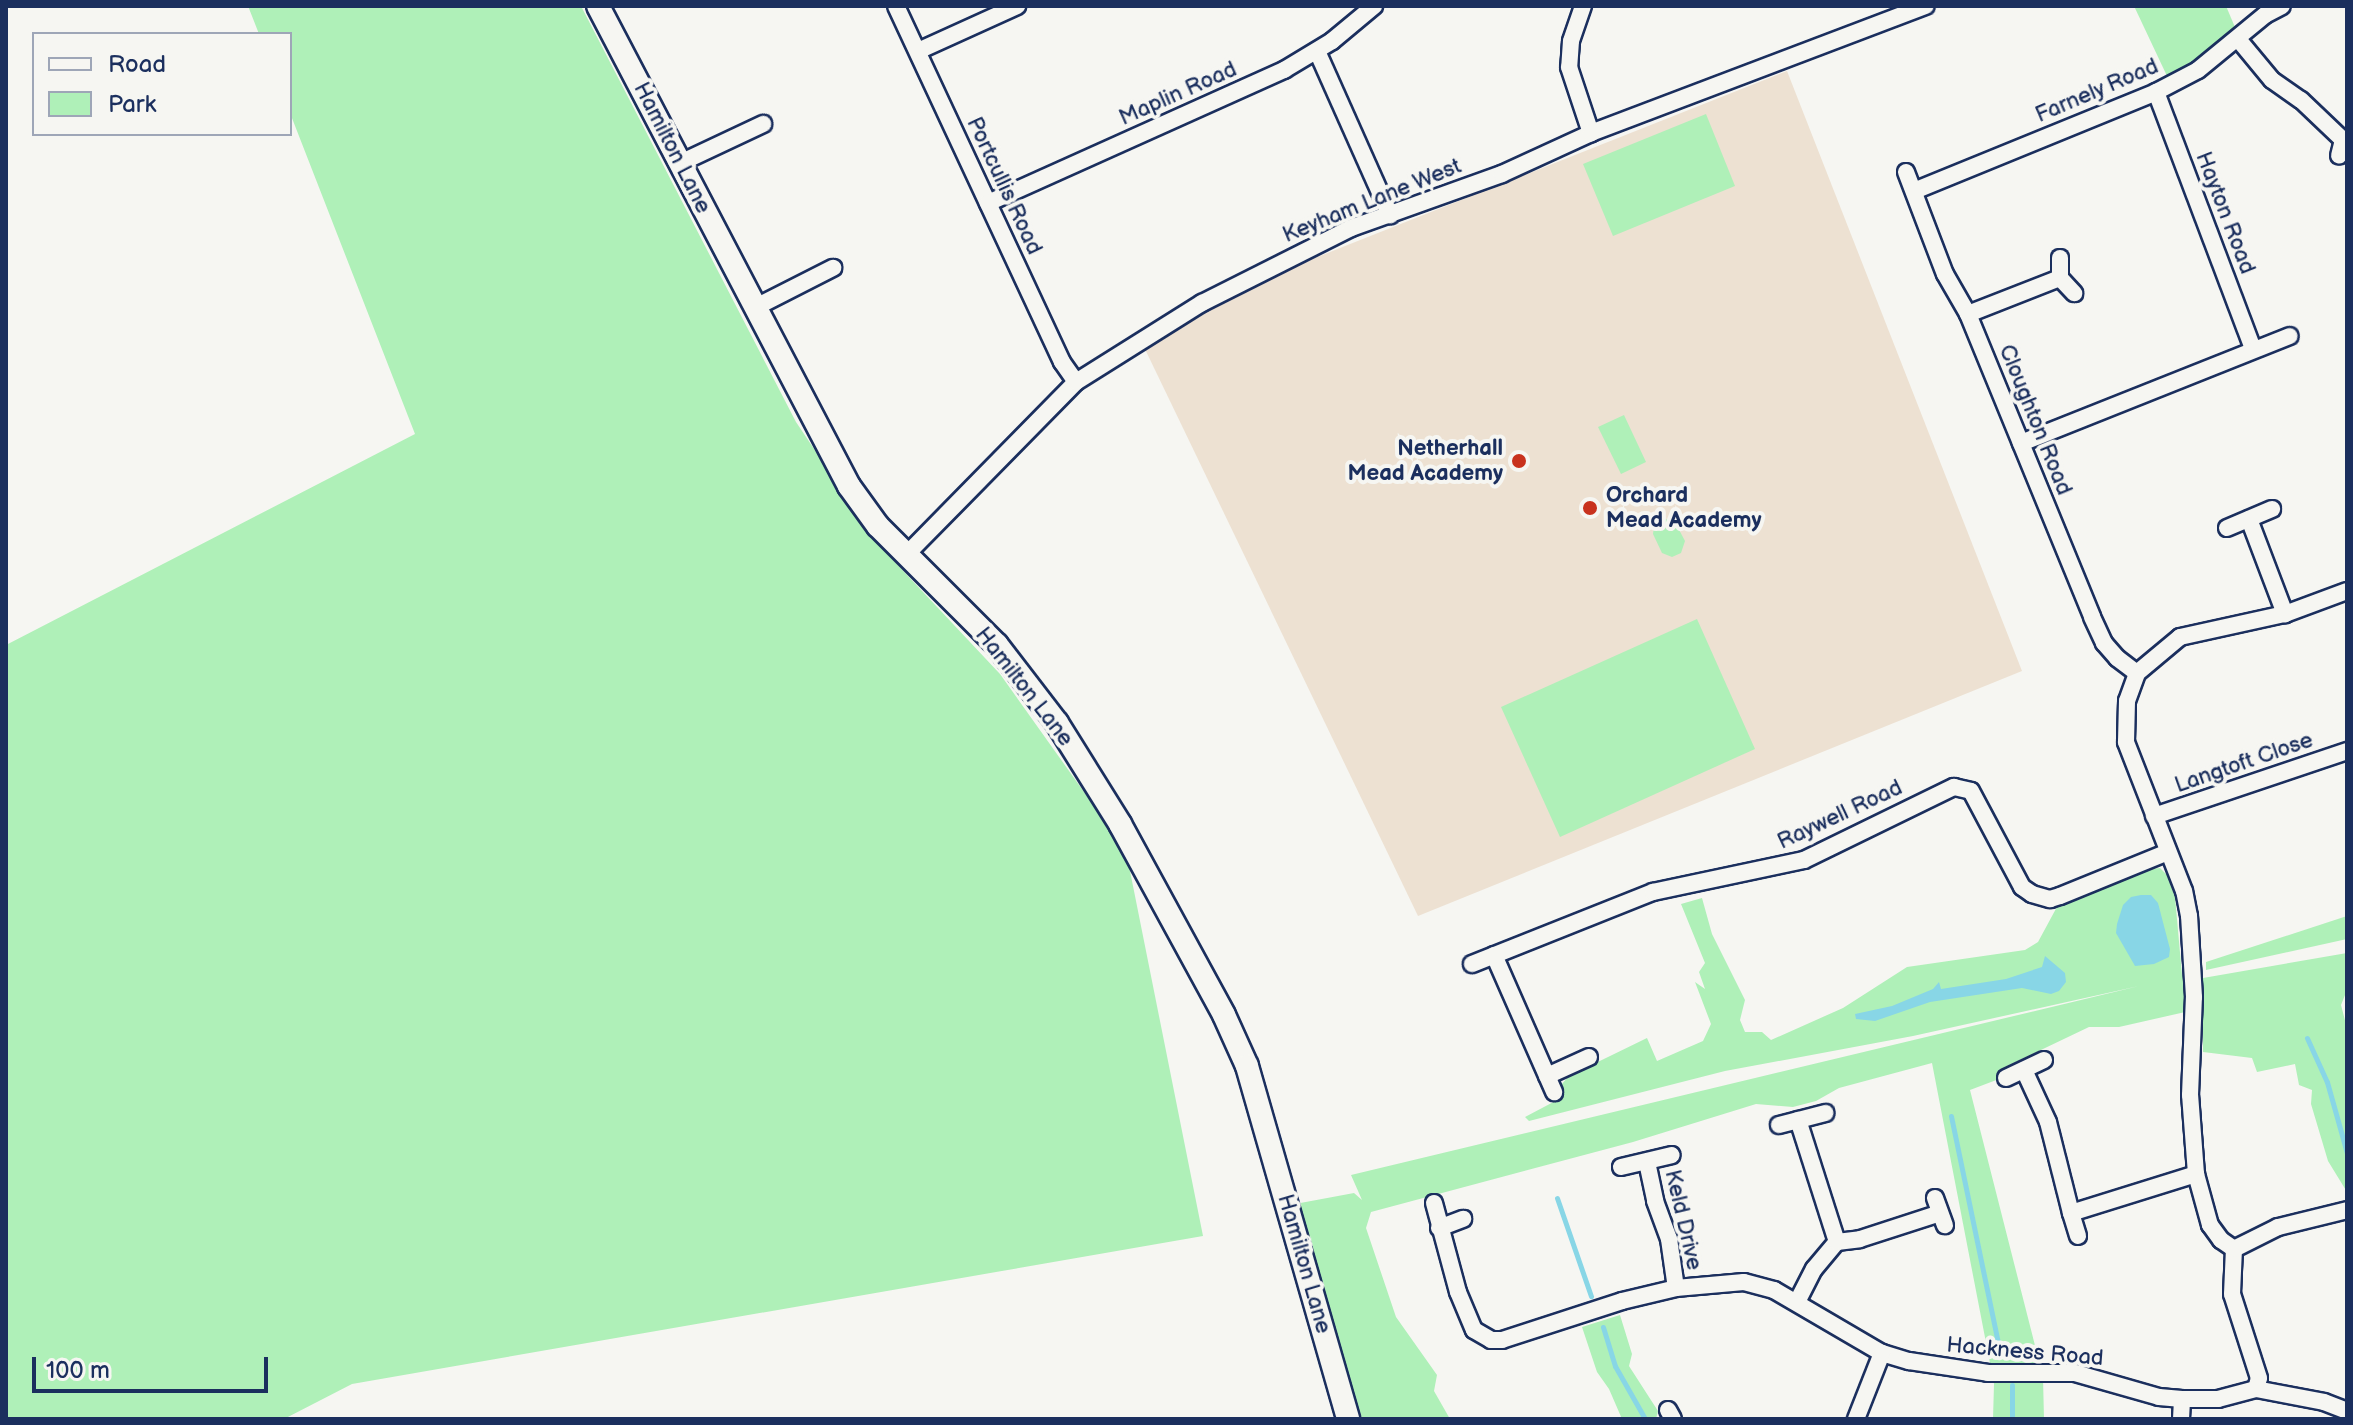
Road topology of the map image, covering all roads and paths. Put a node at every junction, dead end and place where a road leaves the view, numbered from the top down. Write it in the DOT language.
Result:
graph roads {
  1 [pos="598,6"];
  2 [pos="896,6"];
  3 [pos="1017,6"];
  4 [pos="1374,6"];
  5 [pos="1583,6"];
  6 [pos="1926,6"];
  7 [pos="2282,6"];
  8 [pos="2238,39"];
  9 [pos="918,51"];
  10 [pos="1317,51"];
  11 [pos="2156,92"];
  12 [pos="763,124"];
  13 [pos="1591,133"];
  14 [pos="2343,145"];
  15 [pos="680,163"];
  16 [pos="1906,172"];
  17 [pos="1914,191"];
  18 [pos="988,203"];
  19 [pos="1390,215"];
  20 [pos="2060,258"];
  21 [pos="833,268"];
  22 [pos="2060,278"];
  23 [pos="2074,293"];
  24 [pos="754,308"];
  25 [pos="1968,314"];
  26 [pos="2290,336"];
  27 [pos="2253,349"];
  28 [pos="1076,382"];
  29 [pos="2021,443"];
  30 [pos="2272,509"];
  31 [pos="2249,519"];
  32 [pos="2227,528"];
  33 [pos="906,555"];
  34 [pos="2347,591"];
  35 [pos="2285,614"];
  36 [pos="2137,673"];
  37 [pos="2347,751"];
  38 [pos="2154,816"];
  39 [pos="2168,852"];
  40 [pos="1494,955"];
  41 [pos="1472,964"];
  42 [pos="1589,1057"];
  43 [pos="2044,1060"];
  44 [pos="2024,1070"];
  45 [pos="1547,1076"];
  46 [pos="2006,1078"];
  47 [pos="1554,1092"];
  48 [pos="1825,1113"];
  49 [pos="1798,1120"];
  50 [pos="1779,1125"];
  51 [pos="1672,1155"];
  52 [pos="1647,1162"];
  53 [pos="1621,1167"];
  54 [pos="2196,1174"];
  55 [pos="1434,1203"];
  56 [pos="2347,1210"];
  57 [pos="1940,1212"];
  58 [pos="2071,1213"];
  59 [pos="1463,1219"];
  60 [pos="1439,1228"];
  61 [pos="2078,1236"];
  62 [pos="1837,1242"];
  63 [pos="2234,1249"];
  64 [pos="1676,1288"];
  65 [pos="1797,1302"];
  66 [pos="1882,1353"];
  67 [pos="2256,1389"];
  68 [pos="2182,1399"];
  69 [pos="2347,1411"];
  70 [pos="1348,1419"];
  71 [pos="1856,1419"];
  72 [pos="2181,1419"];
  1 -- 15 [label="street, Hamilton Lane"];
  2 -- 9 [label="street, Portcullis Road"];
  3 -- 9 [label="street"];
  4 -- 10 [label="street, Maplin Road"];
  5 -- 13 [label="street"];
  6 -- 13 [label="street, Keyham Lane West"];
  7 -- 8 [label="street, Farnely Road"];
  8 -- 11 [label="street, Farnely Road"];
  8 -- 14 [label="street"];
  9 -- 18 [label="street, Portcullis Road"];
  10 -- 18 [label="street, Maplin Road"];
  10 -- 19 [label="street"];
  11 -- 17 [label="street, Farnely Road"];
  11 -- 27 [label="street, Hayton Road"];
  12 -- 15 [label="street"];
  13 -- 19 [label="street, Keyham Lane West"];
  15 -- 24 [label="street, Hamilton Lane"];
  16 -- 17 [label="street, Cloughton Road"];
  17 -- 25 [label="street, Cloughton Road"];
  18 -- 28 [label="street, Portcullis Road"];
  19 -- 28 [label="street, Keyham Lane West"];
  20 -- 22 [label="street"];
  21 -- 24 [label="street"];
  22 -- 23 [label="street"];
  22 -- 25 [label="street"];
  24 -- 33 [label="street, Hamilton Lane"];
  25 -- 29 [label="street, Cloughton Road"];
  26 -- 27 [label="street"];
  27 -- 29 [label="street"];
  28 -- 33 [label="street, Keyham Lane West"];
  29 -- 36 [label="street, Cloughton Road"];
  30 -- 31 [label="street"];
  31 -- 32 [label="street"];
  31 -- 35 [label="street"];
  33 -- 70 [label="street, Hamilton Lane"];
  34 -- 35 [label="street"];
  35 -- 36 [label="street"];
  36 -- 38 [label="street"];
  37 -- 38 [label="street, Langtoft Close"];
  38 -- 39 [label="street"];
  39 -- 40 [label="street, Raywell Road"];
  39 -- 54 [label="street"];
  40 -- 41 [label="street, Raywell Road"];
  40 -- 45 [label="street"];
  42 -- 45 [label="street"];
  43 -- 44 [label="street"];
  44 -- 46 [label="street"];
  44 -- 58 [label="street"];
  45 -- 47 [label="street"];
  48 -- 49 [label="street"];
  49 -- 50 [label="street"];
  49 -- 62 [label="street"];
  51 -- 52 [label="street, Keld Drive"];
  52 -- 53 [label="street, Keld Drive"];
  52 -- 64 [label="street, Keld Drive"];
  54 -- 58 [label="street"];
  54 -- 63 [label="street"];
  55 -- 60 [label="street, Hackness Road"];
  56 -- 63 [label="street"];
  57 -- 62 [label="street"];
  58 -- 61 [label="street"];
  59 -- 60 [label="street"];
  60 -- 64 [label="street, Hackness Road"];
  62 -- 65 [label="street"];
  63 -- 67 [label="street"];
  64 -- 65 [label="street, Hackness Road"];
  65 -- 66 [label="street, Hackness Road"];
  66 -- 68 [label="street, Hackness Road"];
  66 -- 71 [label="street"];
  67 -- 68 [label="street, Hackness Road"];
  67 -- 69 [label="street"];
  68 -- 72 [label="street"];
}
